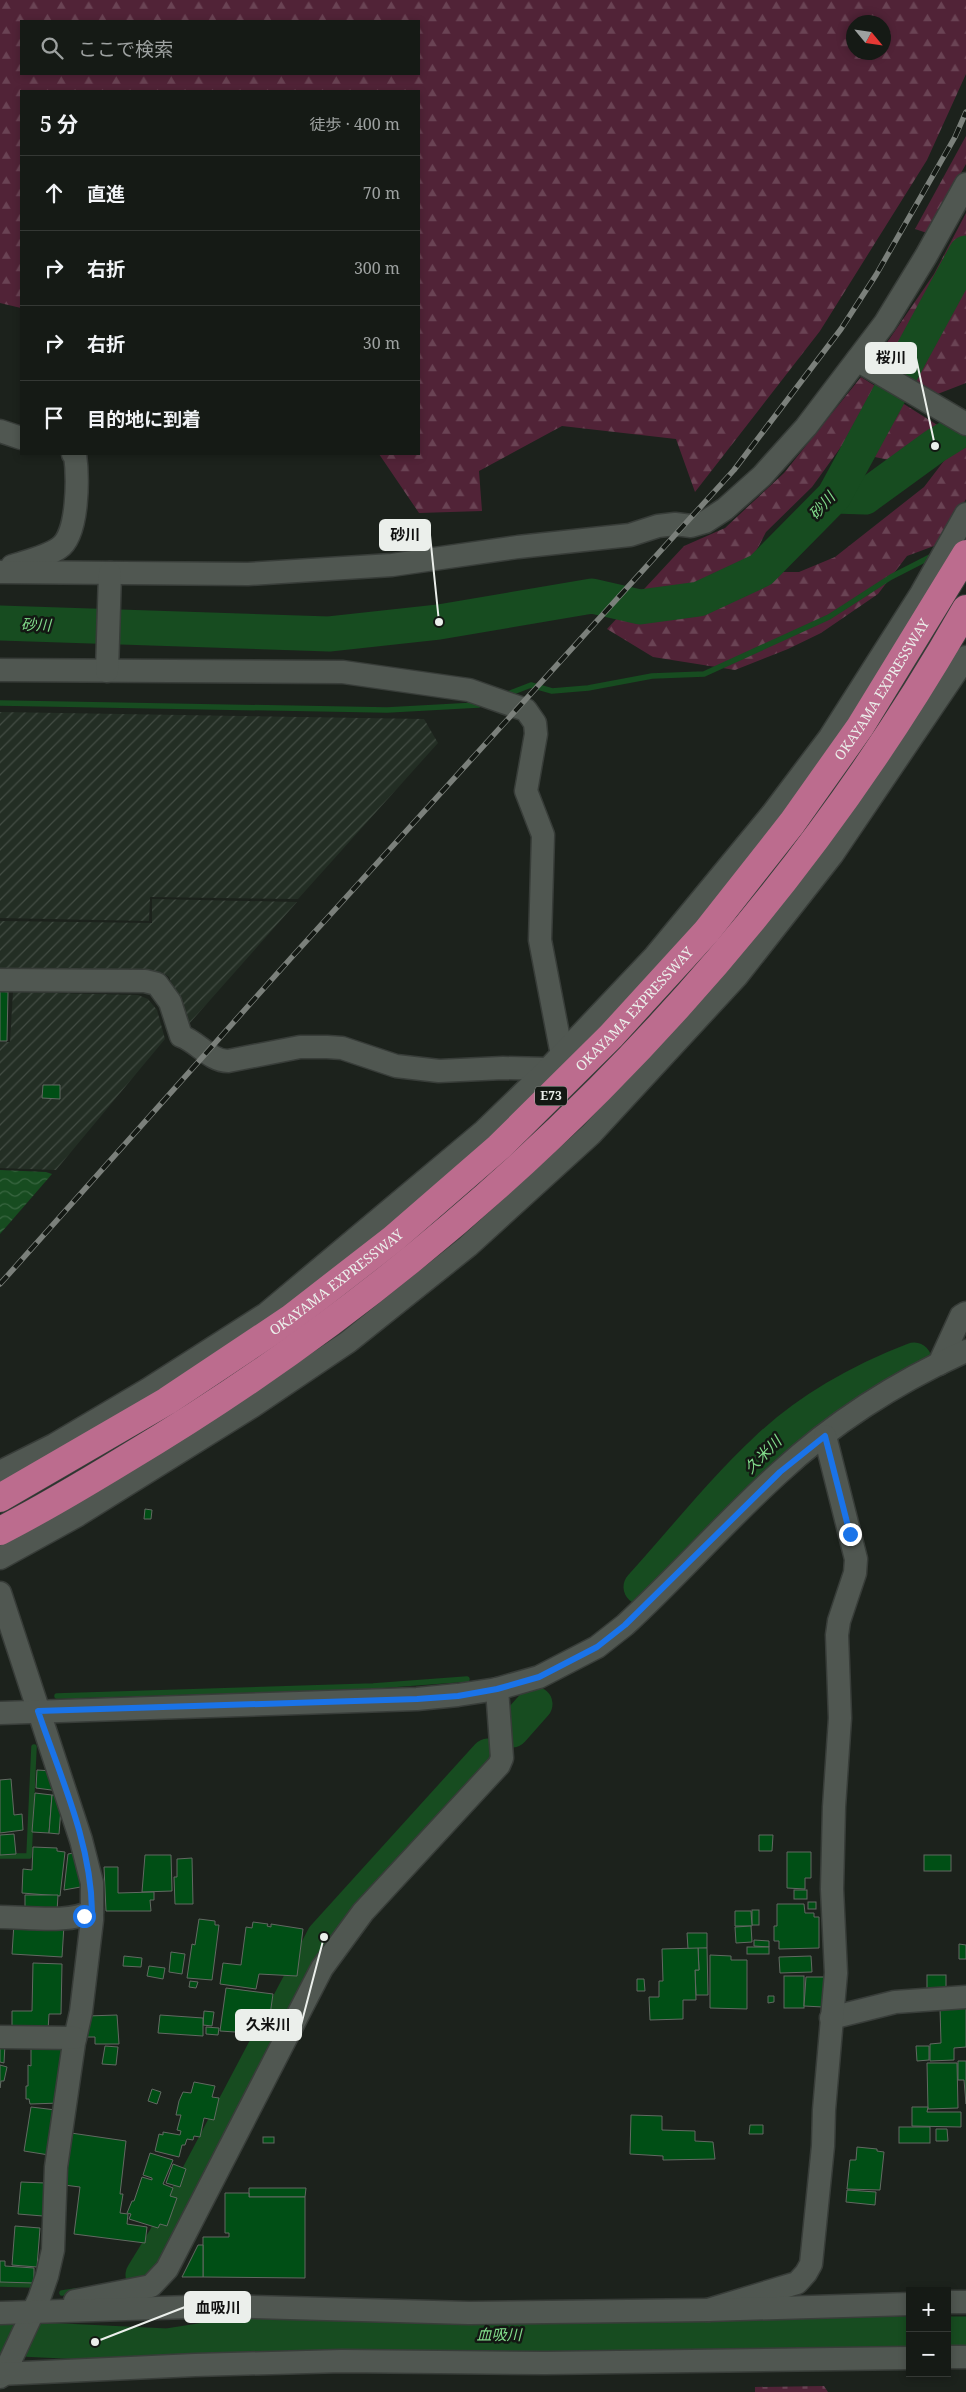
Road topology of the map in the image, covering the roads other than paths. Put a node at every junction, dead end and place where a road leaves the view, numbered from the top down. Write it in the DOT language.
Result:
graph roads {
  1 [pos="966,184"];
  2 [pos="857,360"];
  3 [pos="959,420"];
  4 [pos="0,431"];
  5 [pos="20,438"];
  6 [pos="75,455"];
  7 [pos="966,514"];
  8 [pos="966,554"];
  9 [pos="0,571"];
  10 [pos="110,578"];
  11 [pos="966,609"];
  12 [pos="966,656"];
  13 [pos="107,667"];
  14 [pos="0,670"];
  15 [pos="0,980"];
  16 [pos="555,1062"];
  17 [pos="966,1313"];
  18 [pos="966,1351"];
  19 [pos="939,1364"];
  20 [pos="825,1436"];
  21 [pos="0,1472"];
  22 [pos="0,1498"];
  23 [pos="0,1531"];
  24 [pos="0,1558"];
  25 [pos="0,1593"];
  26 [pos="497,1689"];
  27 [pos="38,1711"];
  28 [pos="0,1713"];
  29 [pos="92,1911"];
  30 [pos="0,1916"];
  31 [pos="966,1997"];
  32 [pos="831,2018"];
  33 [pos="0,2038"];
  34 [pos="75,2038"];
  35 [pos="951,2302"];
  36 [pos="966,2302"];
  37 [pos="906,2304"];
  38 [pos="708,2310"];
  39 [pos="0,2313"];
  40 [pos="31,2317"];
  41 [pos="951,2357"];
  42 [pos="966,2357"];
  43 [pos="906,2358"];
  44 [pos="4,2372"];
  1 -- 2 [label="street"];
  2 -- 3 [label="street"];
  2 -- 10 [label="street"];
  4 -- 5 [label="street"];
  6 -- 9 [label="street"];
  7 -- 16 [label="street"];
  8 -- 22 [label="highway, OKAYAMA EXPRESSWAY / E73"];
  9 -- 10 [label="street"];
  10 -- 13 [label="street"];
  11 -- 23 [label="highway, OKAYAMA EXPRESSWAY / E73"];
  12 -- 24 [label="street"];
  13 -- 14 [label="street"];
  13 -- 16 [label="street"];
  15 -- 16 [label="street"];
  16 -- 21 [label="street"];
  17 -- 19 [label="street"];
  18 -- 19 [label="street"];
  19 -- 20 [label="street"];
  20 -- 26 [label="street"];
  20 -- 32 [label="street"];
  25 -- 27 [label="street"];
  26 -- 27 [label="street"];
  26 -- 40 [label="street"];
  27 -- 28 [label="street"];
  27 -- 29 [label="street"];
  29 -- 30 [label="street"];
  29 -- 34 [label="street"];
  31 -- 32 [label="street"];
  32 -- 38 [label="street"];
  33 -- 34 [label="street"];
  34 -- 40 [label="street"];
  35 -- 36 [label="street"];
  37 -- 38 [label="street"];
  38 -- 40 [label="street"];
  39 -- 40 [label="street"];
  40 -- 44 [label="street"];
  41 -- 42 [label="street"];
  43 -- 44 [label="street"];
}
